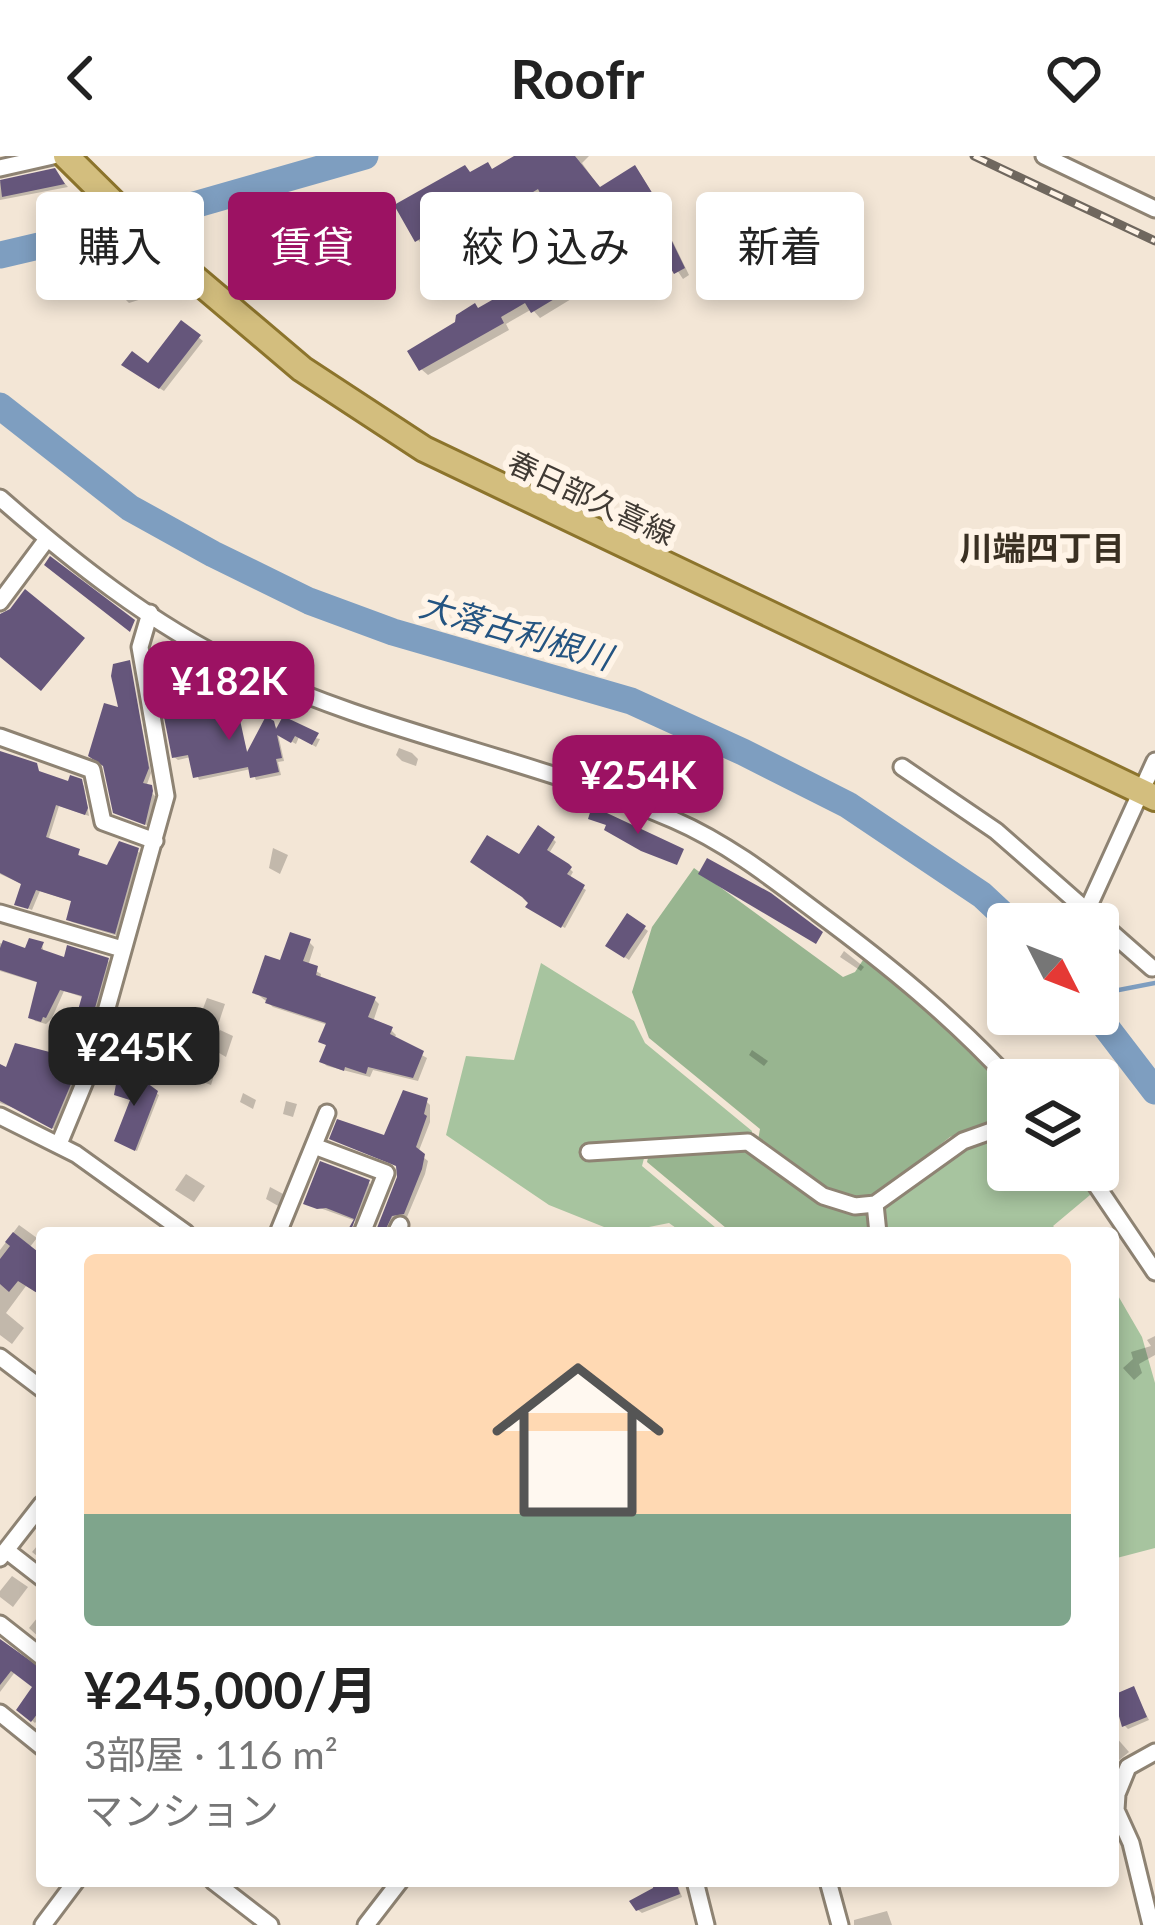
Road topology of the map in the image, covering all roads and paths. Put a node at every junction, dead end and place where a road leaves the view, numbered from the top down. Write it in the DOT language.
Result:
graph roads {
  1 [pos="52,156"];
  2 [pos="66,156"];
  3 [pos="1044,156"];
  4 [pos="0,168"];
  5 [pos="1154,206"];
  6 [pos="0,498"];
  7 [pos="47,539"];
  8 [pos="0,602"];
  9 [pos="150,614"];
  10 [pos="0,737"];
  11 [pos="1155,761"];
  12 [pos="902,767"];
  13 [pos="1148,794"];
  14 [pos="155,841"];
  15 [pos="1082,903"];
  16 [pos="1091,903"];
  17 [pos="0,913"];
  18 [pos="1119,937"];
  19 [pos="122,950"];
  20 [pos="1153,968"];
  21 [pos="991,1059"];
  22 [pos="327,1113"];
  23 [pos="3,1122"];
  24 [pos="987,1133"];
  25 [pos="58,1144"];
  26 [pos="314,1146"];
  27 [pos="590,1152"];
  28 [pos="1100,1191"];
  29 [pos="874,1204"];
  30 [pos="177,1227"];
  31 [pos="280,1227"];
  32 [pos="364,1227"];
  33 [pos="877,1227"];
  34 [pos="1155,1272"];
  35 [pos="0,1357"];
  36 [pos="36,1384"];
  37 [pos="36,1512"];
  38 [pos="3,1554"];
  39 [pos="36,1574"];
  40 [pos="0,1624"];
  41 [pos="36,1652"];
  42 [pos="0,1713"];
  43 [pos="36,1742"];
  44 [pos="1155,1752"];
  45 [pos="1119,1790"];
  46 [pos="1119,1820"];
  47 [pos="72,1887"];
  48 [pos="220,1887"];
  49 [pos="395,1887"];
  50 [pos="696,1887"];
  51 [pos="830,1887"];
  52 [pos="43,1925"];
  53 [pos="270,1925"];
  54 [pos="366,1925"];
  55 [pos="706,1925"];
  56 [pos="840,1925"];
  57 [pos="1151,1925"];
  1 -- 4 [label="street"];
  2 -- 13 [label="main road, 春日部久喜線"];
  3 -- 5 [label="street"];
  6 -- 7 [label="street"];
  7 -- 8 [label="street"];
  7 -- 9 [label="street"];
  9 -- 14 [label="street"];
  9 -- 21 [label="street"];
  10 -- 14 [label="street"];
  11 -- 13 [label="street"];
  12 -- 15 [label="street"];
  13 -- 16 [label="street"];
  14 -- 19 [label="street"];
  17 -- 19 [label="street"];
  18 -- 20 [label="street"];
  19 -- 25 [label="street"];
  22 -- 26 [label="street"];
  23 -- 25 [label="street"];
  24 -- 29 [label="street"];
  25 -- 30 [label="street"];
  26 -- 31 [label="street"];
  26 -- 32 [label="street"];
  27 -- 29 [label="street"];
  28 -- 34 [label="street"];
  29 -- 33 [label="street"];
  35 -- 36 [label="street"];
  37 -- 38 [label="street"];
  38 -- 39 [label="street"];
  40 -- 41 [label="street"];
  42 -- 43 [label="street"];
  44 -- 45 [label="street"];
  46 -- 57 [label="street"];
  47 -- 52 [label="street"];
  48 -- 53 [label="street"];
  49 -- 54 [label="street"];
  50 -- 55 [label="street"];
  51 -- 56 [label="street"];
}
